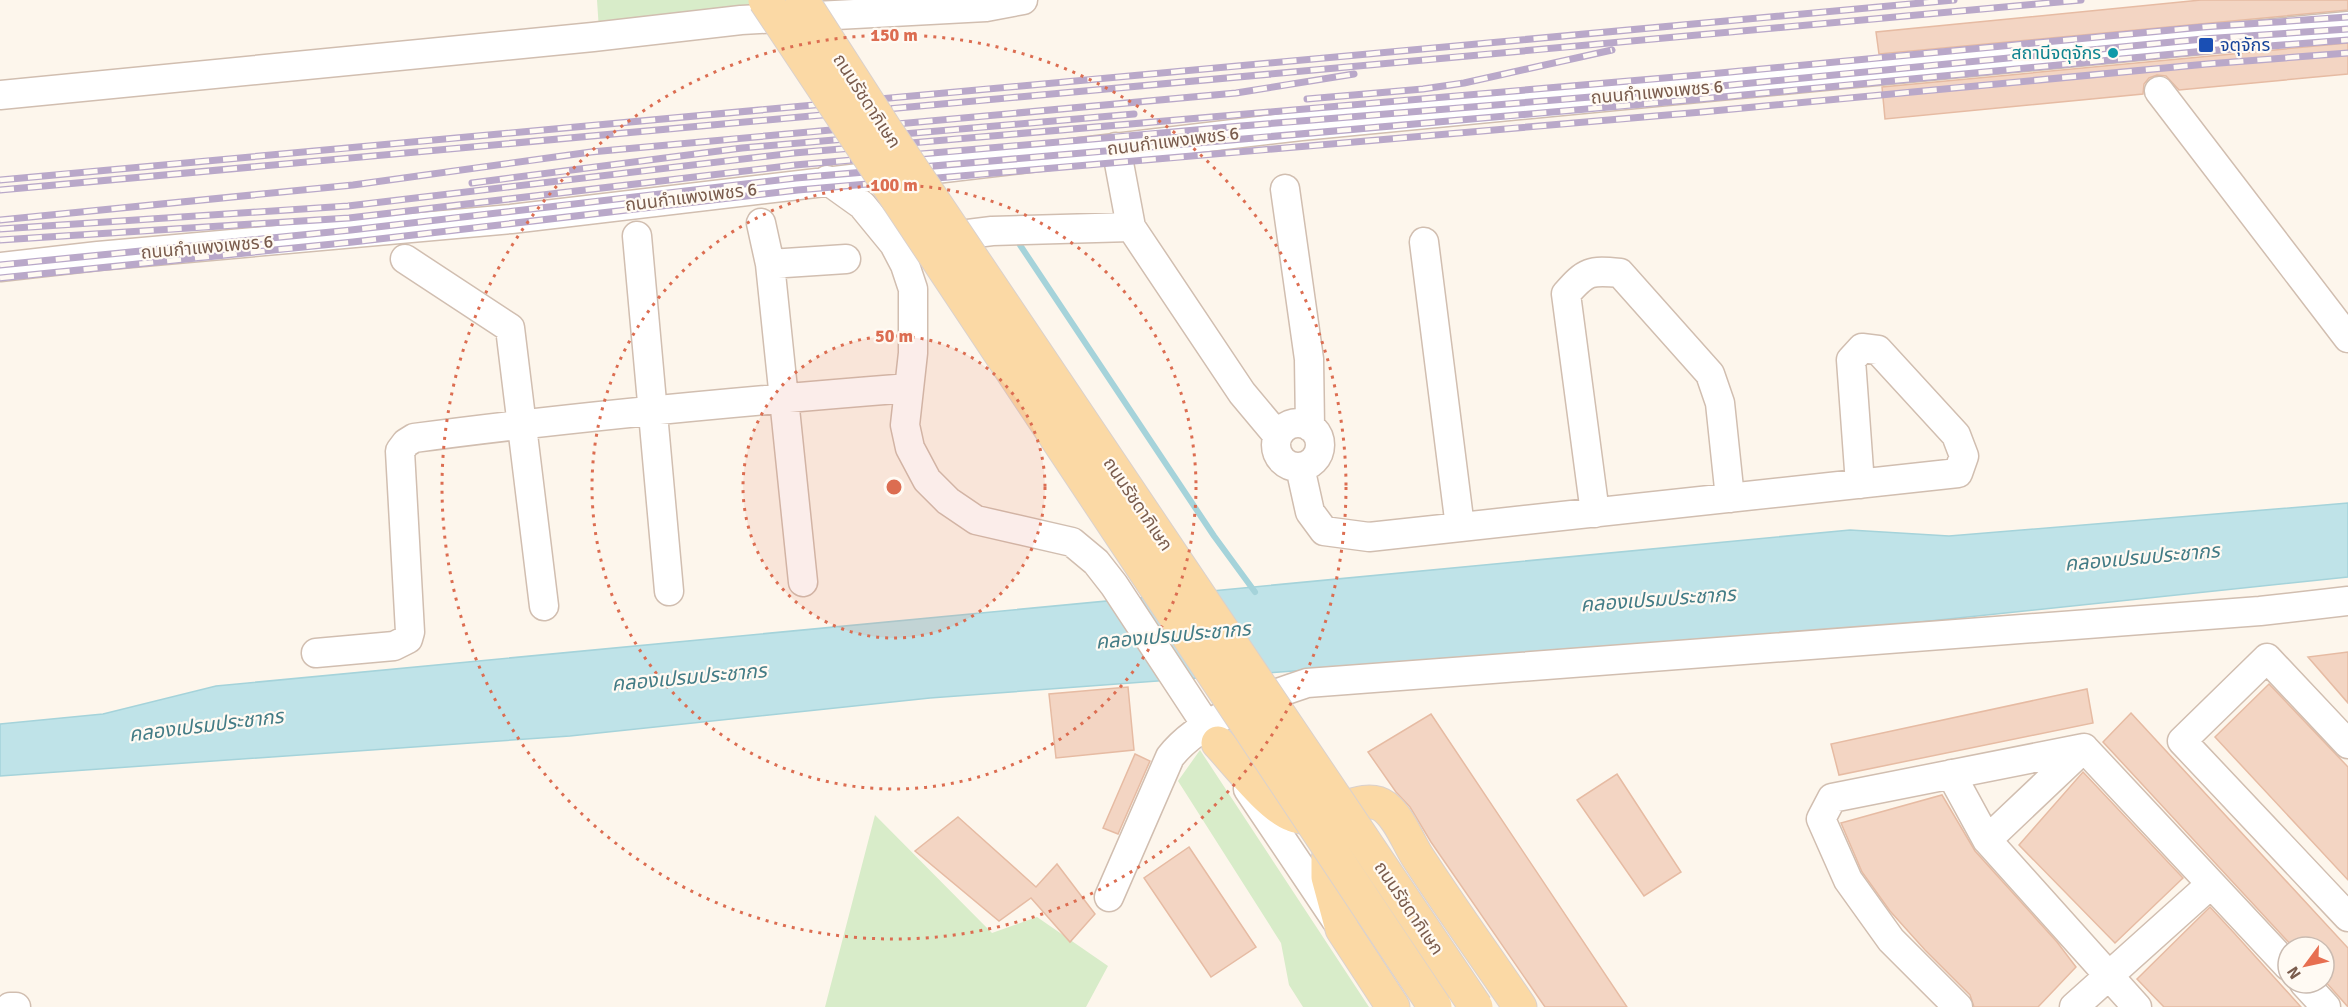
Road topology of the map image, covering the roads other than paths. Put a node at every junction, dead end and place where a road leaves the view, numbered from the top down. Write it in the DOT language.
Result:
graph roads {
  1 [pos="765,0"];
  2 [pos="802,0"];
  3 [pos="824,0"];
  4 [pos="1023,0"];
  5 [pos="2348,26"];
  6 [pos="2159,91"];
  7 [pos="0,95"];
  8 [pos="885,129"];
  9 [pos="1116,147"];
  10 [pos="826,180"];
  11 [pos="1285,189"];
  12 [pos="761,223"];
  13 [pos="1131,227"];
  14 [pos="637,236"];
  15 [pos="1424,242"];
  16 [pos="894,244"];
  17 [pos="405,259"];
  18 [pos="846,259"];
  19 [pos="770,264"];
  20 [pos="0,267"];
  21 [pos="2348,338"];
  22 [pos="909,388"];
  23 [pos="783,398"];
  24 [pos="653,411"];
  25 [pos="523,423"];
  26 [pos="1310,427"];
  27 [pos="1278,436"];
  28 [pos="1300,467"];
  29 [pos="1860,484"];
  30 [pos="1730,498"];
  31 [pos="1595,513"];
  32 [pos="1460,528"];
  33 [pos="803,582"];
  34 [pos="669,591"];
  35 [pos="2348,601"];
  36 [pos="544,606"];
  37 [pos="315,653"];
  38 [pos="1212,734"];
  39 [pos="2348,744"];
  40 [pos="2084,748"];
  41 [pos="1951,774"];
  42 [pos="1987,840"];
  43 [pos="1417,856"];
  44 [pos="2211,884"];
  45 [pos="1109,897"];
  46 [pos="2348,917"];
  47 [pos="1342,929"];
  48 [pos="2276,953"];
  49 [pos="2108,976"];
  50 [pos="2315,995"];
  51 [pos="10,1007"];
  52 [pos="16,1007"];
  53 [pos="1393,1007"];
  54 [pos="1435,1007"];
  55 [pos="1476,1007"];
  56 [pos="1520,1007"];
  57 [pos="1958,1007"];
  58 [pos="2074,1007"];
  59 [pos="2137,1007"];
  60 [pos="2326,1007"];
  1 -- 54 [label="main road, ถนนรัชดาภิเษก, bridge"];
  2 -- 8 [label="main road, ถนนรัชดาภิเษก, bridge"];
  3 -- 8 [label="main road, bridge"];
  4 -- 7 [label="street"];
  5 -- 9 [label="street, ถนนกำแพงเพชร 6"];
  6 -- 21 [label="street"];
  8 -- 55 [label="main road, ถนนรัชดาภิเษก, bridge"];
  9 -- 10 [label="street, ถนนกำแพงเพชร 6"];
  9 -- 13 [label="street"];
  10 -- 16 [label="street"];
  10 -- 20 [label="street, ถนนกำแพงเพชร 6"];
  11 -- 26 [label="street"];
  12 -- 19 [label="street"];
  13 -- 16 [label="street"];
  13 -- 27 [label="street"];
  14 -- 24 [label="street"];
  15 -- 32 [label="street"];
  16 -- 22 [label="street"];
  17 -- 25 [label="street"];
  18 -- 19 [label="street"];
  19 -- 23 [label="street"];
  22 -- 23 [label="street"];
  22 -- 38 [label="street"];
  23 -- 24 [label="street"];
  23 -- 33 [label="street"];
  24 -- 25 [label="street"];
  24 -- 34 [label="street"];
  25 -- 36 [label="street"];
  25 -- 37 [label="street"];
  26 -- 27 [label="street"];
  26 -- 28 [label="street"];
  27 -- 28 [label="street"];
  28 -- 32 [label="street"];
  29 -- 29 [label="street"];
  29 -- 30 [label="street"];
  30 -- 31 [label="street"];
  30 -- 31 [label="street"];
  31 -- 32 [label="street"];
  35 -- 38 [label="street"];
  38 -- 43 [label="main road"];
  38 -- 45 [label="street"];
  38 -- 47 [label="street"];
  39 -- 46 [label="street"];
  40 -- 41 [label="street"];
  40 -- 42 [label="street"];
  40 -- 44 [label="street"];
  41 -- 42 [label="street"];
  41 -- 57 [label="street"];
  42 -- 49 [label="street"];
  43 -- 47 [label="main road"];
  43 -- 56 [label="main road"];
  44 -- 48 [label="street"];
  44 -- 49 [label="street"];
  47 -- 53 [label="main road"];
  49 -- 58 [label="street"];
  49 -- 59 [label="street"];
  50 -- 60 [label="street"];
  51 -- 52 [label="street"];
}
